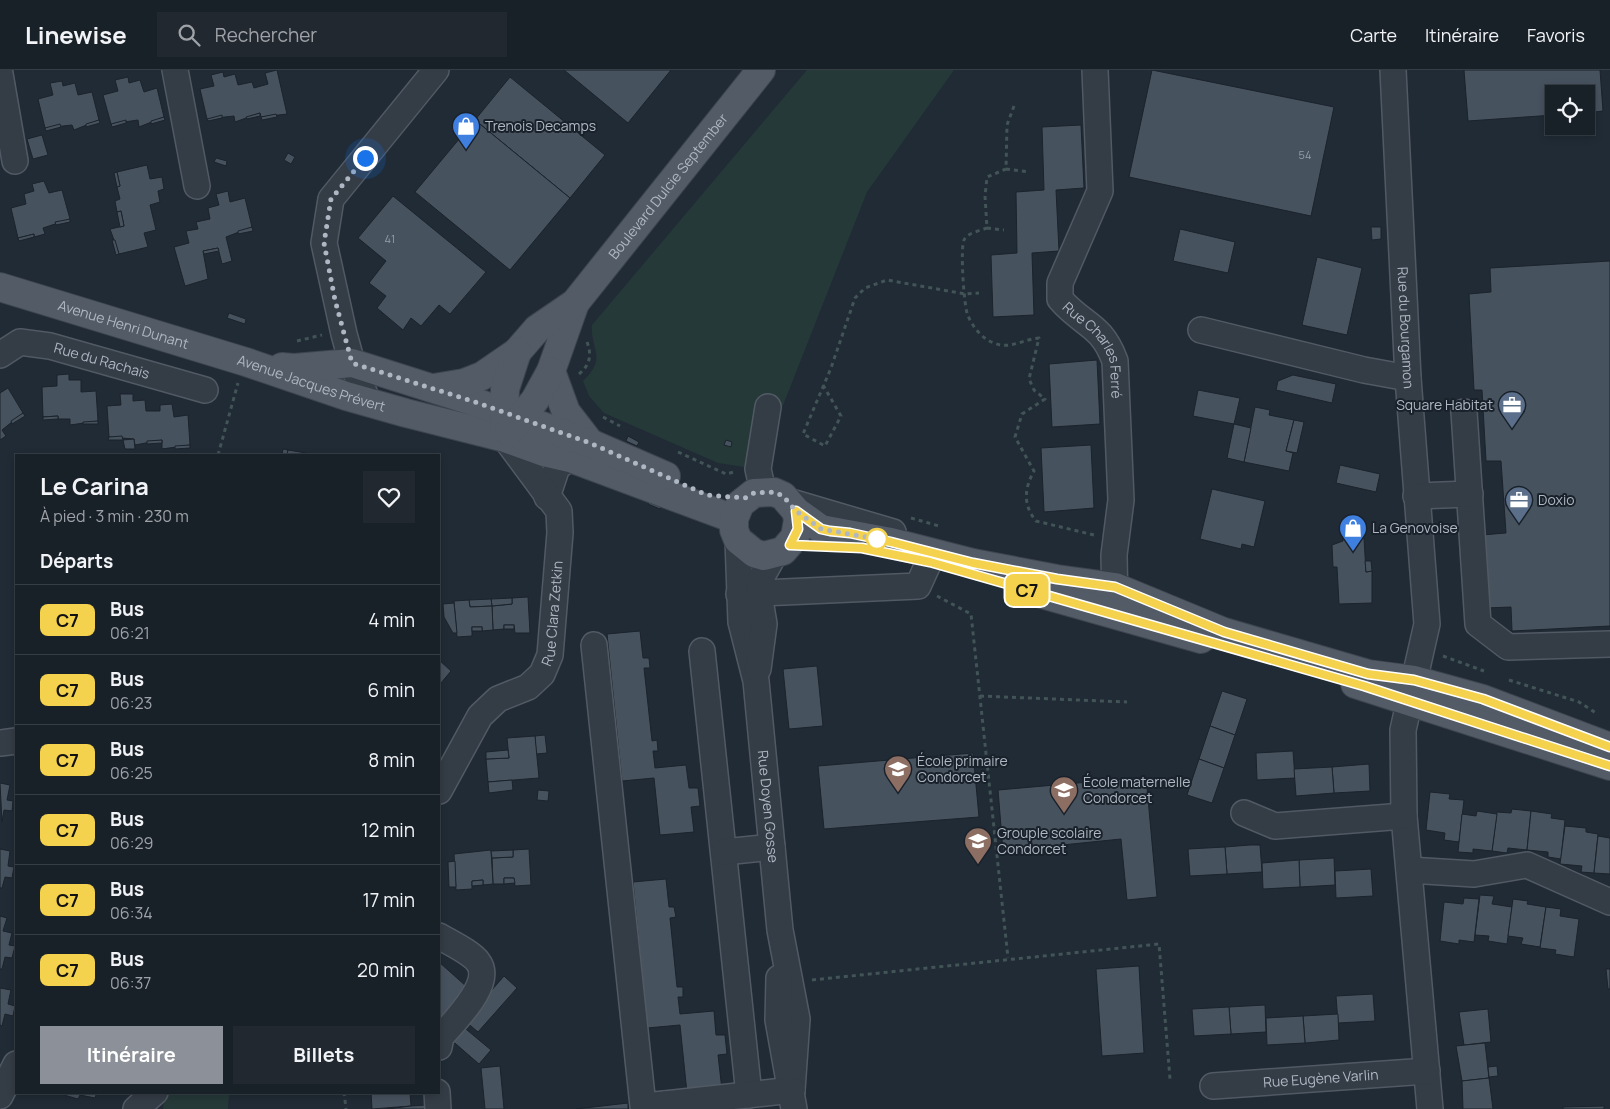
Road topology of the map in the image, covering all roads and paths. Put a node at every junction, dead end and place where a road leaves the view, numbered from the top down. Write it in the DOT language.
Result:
graph roads {
  1 [pos="175,70"];
  2 [pos="436,70"];
  3 [pos="761,70"];
  4 [pos="1095,70"];
  5 [pos="1393,70"];
  6 [pos="0,74"];
  7 [pos="1014,106"];
  8 [pos="15,161"];
  9 [pos="1006,169"];
  10 [pos="1029,172"];
  11 [pos="197,186"];
  12 [pos="986,228"];
  13 [pos="1004,230"];
  14 [pos="0,287"];
  15 [pos="979,293"];
  16 [pos="965,294"];
  17 [pos="575,303"];
  18 [pos="1201,330"];
  19 [pos="517,352"];
  20 [pos="0,355"];
  21 [pos="246,362"];
  22 [pos="352,363"];
  23 [pos="551,371"];
  24 [pos="1408,378"];
  25 [pos="303,381"];
  26 [pos="823,385"];
  27 [pos="430,388"];
  28 [pos="205,390"];
  29 [pos="368,402"];
  30 [pos="768,407"];
  31 [pos="1464,412"];
  32 [pos="509,423"];
  33 [pos="580,451"];
  34 [pos="218,454"];
  35 [pos="1470,494"];
  36 [pos="1416,496"];
  37 [pos="547,497"];
  38 [pos="793,507"];
  39 [pos="745,512"];
  40 [pos="782,550"];
  41 [pos="1114,555"];
  42 [pos="932,558"];
  43 [pos="1024,573"];
  44 [pos="918,586"];
  45 [pos="1115,587"];
  46 [pos="749,594"];
  47 [pos="1115,615"];
  48 [pos="594,644"];
  49 [pos="1610,644"];
  50 [pos="1421,649"];
  51 [pos="702,651"];
  52 [pos="1492,675"];
  53 [pos="1501,677"];
  54 [pos="1411,691"];
  55 [pos="980,696"];
  56 [pos="1127,702"];
  57 [pos="1602,718"];
  58 [pos="15,741"];
  59 [pos="0,743"];
  60 [pos="1610,747"];
  61 [pos="1610,766"];
  62 [pos="440,789"];
  63 [pos="1244,813"];
  64 [pos="1404,816"];
  65 [pos="772,847"];
  66 [pos="724,852"];
  67 [pos="1409,870"];
  68 [pos="1610,902"];
  69 [pos="440,937"];
  70 [pos="1008,958"];
  71 [pos="803,981"];
  72 [pos="440,1042"];
  73 [pos="15,1066"];
  74 [pos="1427,1070"];
  75 [pos="1170,1079"];
  76 [pos="1213,1086"];
  77 [pos="153,1094"];
  78 [pos="344,1094"];
  79 [pos="437,1094"];
  80 [pos="0,1096"];
  81 [pos="735,1100"];
  82 [pos="793,1100"];
  83 [pos="666,1106"];
  84 [pos="136,1109"];
  85 [pos="346,1109"];
  86 [pos="438,1109"];
  87 [pos="1430,1109"];
  1 -- 11 [label="street"];
  2 -- 22 [label="street"];
  3 -- 17 [label="main road, Boulevard Dulcie September"];
  4 -- 41 [label="street, Rue Charles Ferré"];
  5 -- 24 [label="street, Rue du Bourgamon"];
  6 -- 8 [label="street"];
  7 -- 9 [label="path"];
  9 -- 10 [label="path"];
  9 -- 12 [label="path"];
  12 -- 13 [label="path"];
  12 -- 16 [label="path"];
  14 -- 21 [label="main road, Avenue Henri Dunant"];
  15 -- 16 [label="path"];
  16 -- 26 [label="path"];
  16 -- 41 [label="path"];
  17 -- 19 [label="main road, Boulevard Dulcie September"];
  17 -- 23 [label="main road, Boulevard Dulcie September"];
  18 -- 24 [label="street"];
  19 -- 27 [label="main road, Boulevard Dulcie September"];
  19 -- 32 [label="main road, Boulevard Dulcie September"];
  20 -- 28 [label="street, Rue du Rachais"];
  21 -- 22 [label="main road, Avenue Jacques Prévert"];
  21 -- 25 [label="main road, Avenue Jacques Prévert"];
  21 -- 34 [label="path"];
  22 -- 25 [label="street"];
  22 -- 27 [label="main road, Avenue Jacques Prévert"];
  22 -- 29 [label="street"];
  23 -- 32 [label="main road, Boulevard Dulcie September"];
  23 -- 33 [label="main road"];
  24 -- 36 [label="street, Rue du Bourgamon"];
  25 -- 29 [label="main road, Avenue Jacques Prévert"];
  26 -- 26 [label="path"];
  27 -- 32 [label="main road, Avenue Jacques Prévert"];
  29 -- 32 [label="main road, Avenue Jacques Prévert"];
  30 -- 39 [label="street, Rue Doyen Gosse"];
  31 -- 35 [label="street"];
  32 -- 33 [label="main road, Avenue Jacques Prévert"];
  32 -- 37 [label="street, Rue Clara Zetkin"];
  33 -- 37 [label="street"];
  33 -- 39 [label="main road, Avenue Jacques Prévert"];
  35 -- 36 [label="street"];
  35 -- 49 [label="street"];
  36 -- 50 [label="street, Rue du Bourgamon"];
  37 -- 62 [label="street, Rue Clara Zetkin"];
  38 -- 39 [label="main road"];
  38 -- 40 [label="main road"];
  38 -- 42 [label="main road"];
  38 -- 43 [label="street"];
  39 -- 40 [label="main road"];
  39 -- 46 [label="street, Rue Doyen Gosse"];
  40 -- 42 [label="main road"];
  40 -- 46 [label="street, Rue Doyen Gosse"];
  41 -- 45 [label="street, Rue Charles Ferré"];
  42 -- 43 [label="main road"];
  42 -- 44 [label="street"];
  42 -- 47 [label="main road"];
  43 -- 45 [label="main road"];
  44 -- 46 [label="street"];
  44 -- 55 [label="path"];
  45 -- 47 [label="street, Rue Charles Ferré"];
  45 -- 54 [label="main road"];
  46 -- 65 [label="street, Rue Doyen Gosse"];
  47 -- 54 [label="main road"];
  48 -- 83 [label="street"];
  50 -- 52 [label="path"];
  50 -- 54 [label="street, Rue du Bourgamon"];
  51 -- 66 [label="street"];
  53 -- 57 [label="path"];
  54 -- 60 [label="main road"];
  54 -- 61 [label="main road"];
  54 -- 64 [label="street"];
  55 -- 56 [label="path"];
  55 -- 70 [label="path"];
  58 -- 59 [label="street"];
  63 -- 64 [label="street"];
  64 -- 67 [label="street"];
  65 -- 66 [label="street"];
  65 -- 82 [label="street, Rue Doyen Gosse"];
  66 -- 81 [label="street"];
  67 -- 68 [label="street"];
  67 -- 74 [label="street"];
  69 -- 72 [label="street"];
  70 -- 71 [label="path"];
  70 -- 75 [label="path"];
  73 -- 80 [label="street"];
  74 -- 76 [label="street, Rue Eugène Varlin"];
  74 -- 87 [label="street"];
  77 -- 84 [label="street"];
  78 -- 85 [label="path"];
  79 -- 86 [label="street"];
  81 -- 82 [label="street"];
  81 -- 83 [label="street"];
}
